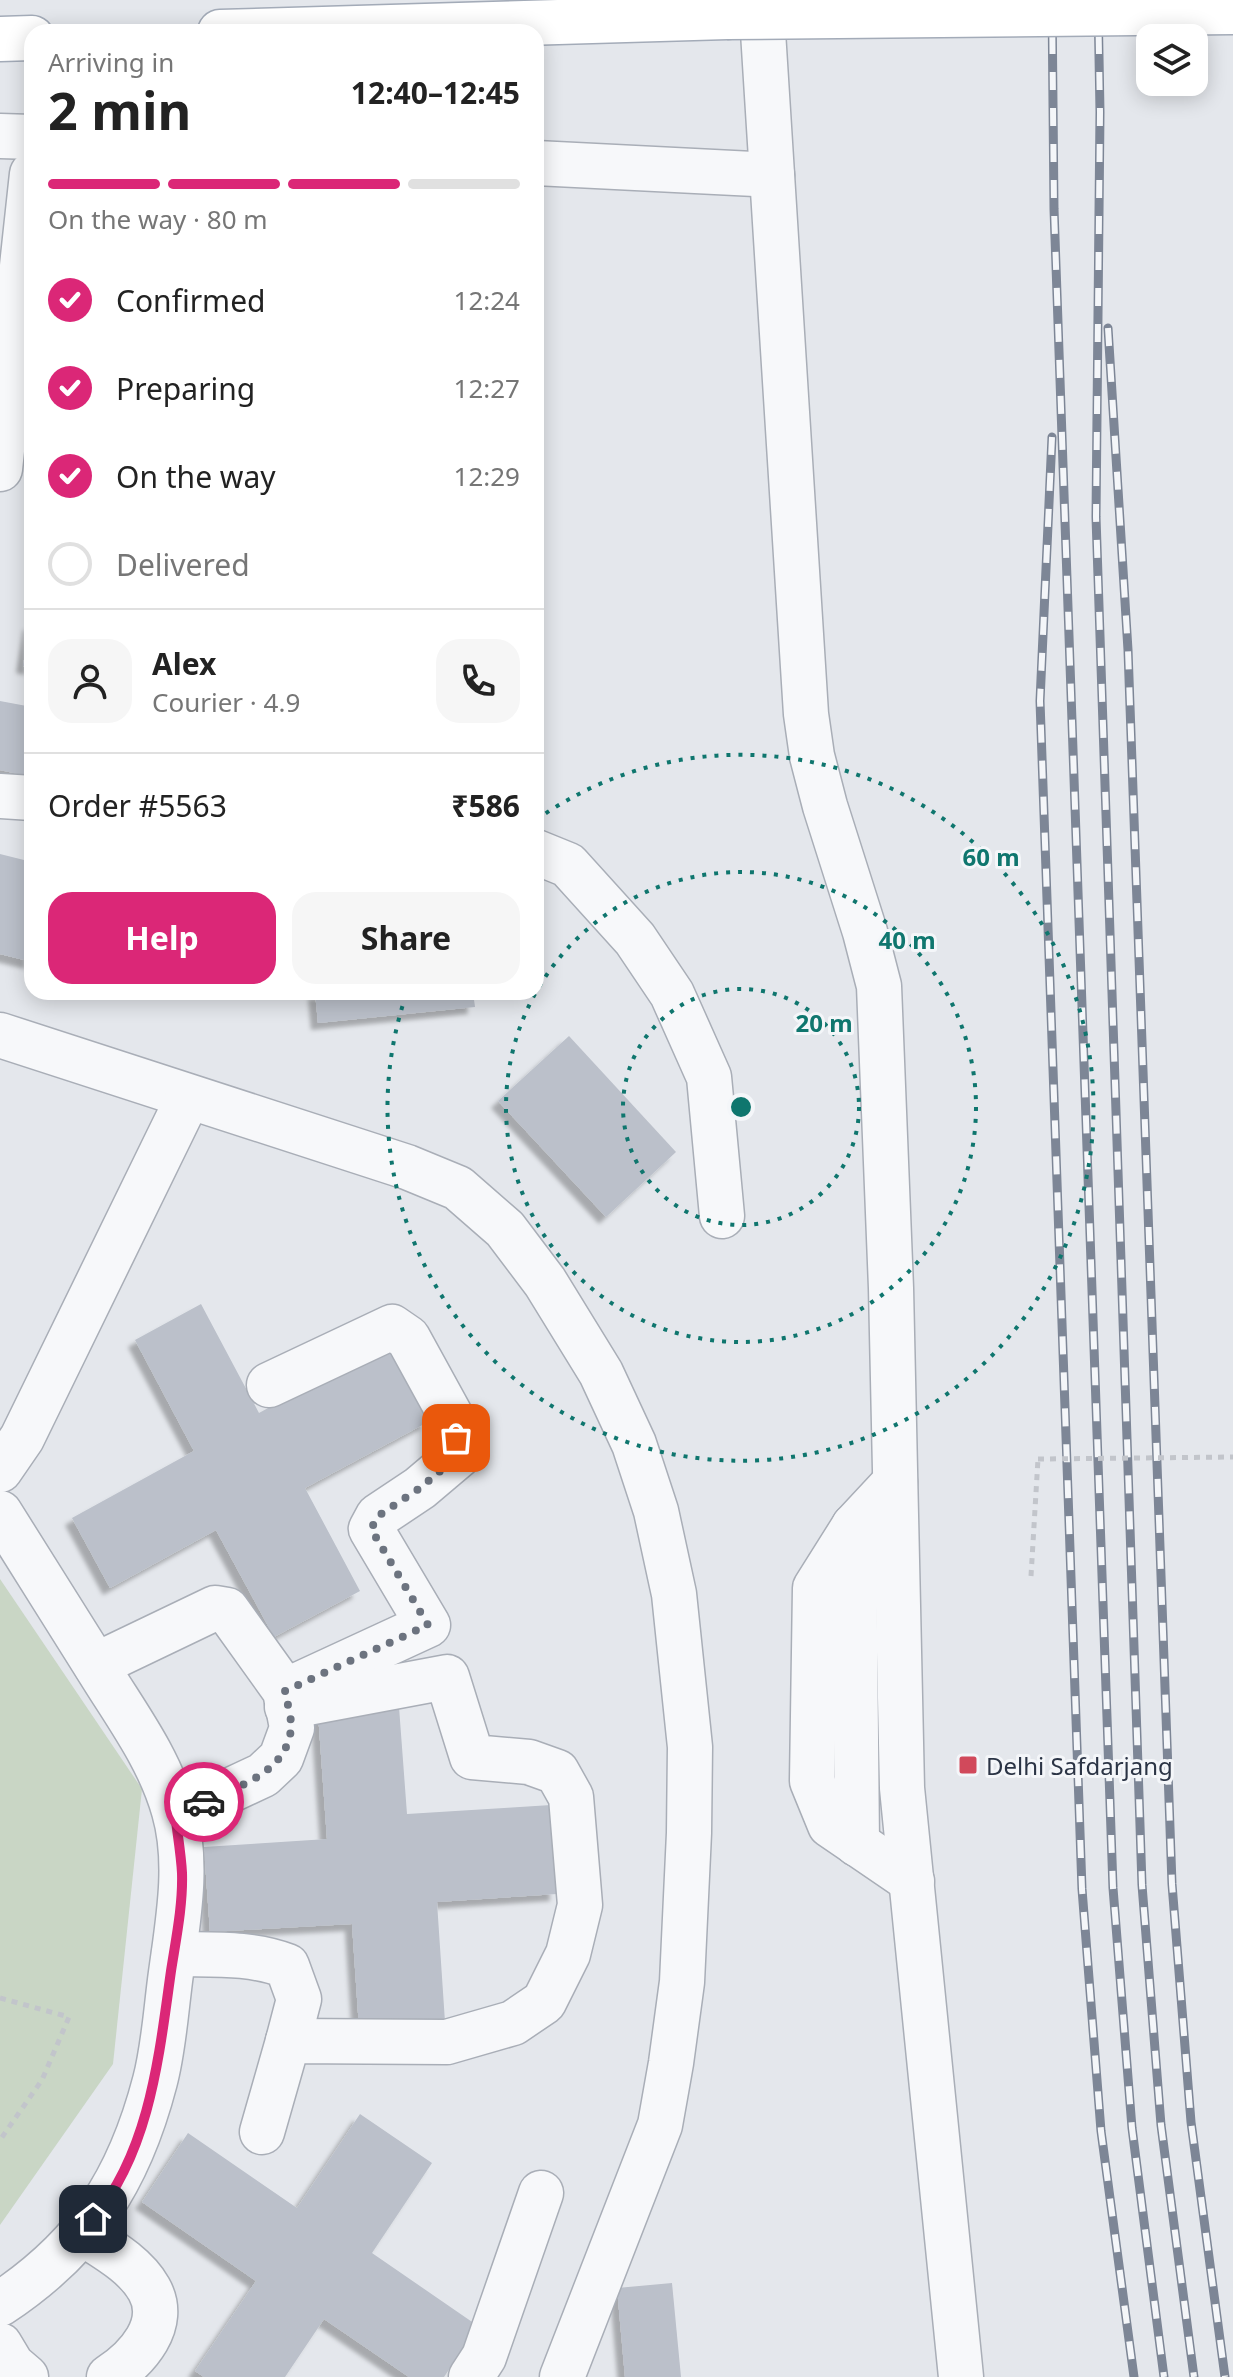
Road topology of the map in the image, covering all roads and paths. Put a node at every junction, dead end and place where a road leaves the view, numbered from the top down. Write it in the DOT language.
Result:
graph roads {
  1 [pos="744,8"];
  2 [pos="1233,12"];
  3 [pos="395,24"];
  4 [pos="24,38"];
  5 [pos="0,39"];
  6 [pos="0,136"];
  7 [pos="24,137"];
  8 [pos="544,163"];
  9 [pos="772,175"];
  10 [pos="24,248"];
  11 [pos="0,469"];
  12 [pos="0,796"];
  13 [pos="24,798"];
  14 [pos="544,855"];
  15 [pos="0,1035"];
  16 [pos="188,1098"];
  17 [pos="722,1216"];
  18 [pos="269,1385"];
  19 [pos="1233,1457"];
  20 [pos="0,1470"];
  21 [pos="895,1482"];
  22 [pos="0,1513"];
  23 [pos="1031,1576"];
  24 [pos="96,1665"];
  25 [pos="286,1699"];
  26 [pos="175,1812"];
  27 [pos="912,1881"];
  28 [pos="174,1954"];
  29 [pos="0,1998"];
  30 [pos="288,2041"];
  31 [pos="262,2132"];
  32 [pos="0,2140"];
  33 [pos="541,2193"];
  34 [pos="82,2233"];
  35 [pos="0,2304"];
  36 [pos="0,2345"];
  37 [pos="116,2375"];
  38 [pos="26,2377"];
  39 [pos="471,2377"];
  40 [pos="562,2377"];
  41 [pos="961,2377"];
  1 -- 2 [label="main road, bridge"];
  1 -- 3 [label="main road"];
  1 -- 9 [label="street"];
  4 -- 5 [label="main road"];
  6 -- 7 [label="street"];
  8 -- 9 [label="street"];
  9 -- 21 [label="street"];
  10 -- 11 [label="street"];
  12 -- 13 [label="street"];
  14 -- 17 [label="street"];
  15 -- 16 [label="street"];
  16 -- 20 [label="street"];
  16 -- 40 [label="street"];
  18 -- 25 [label="street"];
  19 -- 23 [label="path, bridge"];
  21 -- 27 [label="street"];
  21 -- 27 [label="street"];
  22 -- 24 [label="street"];
  24 -- 25 [label="street"];
  24 -- 26 [label="street"];
  25 -- 26 [label="street"];
  25 -- 30 [label="street"];
  26 -- 28 [label="street"];
  27 -- 41 [label="street"];
  28 -- 30 [label="street"];
  28 -- 34 [label="street"];
  29 -- 32 [label="path"];
  30 -- 31 [label="street"];
  33 -- 39 [label="street"];
  34 -- 35 [label="street"];
  34 -- 37 [label="street"];
  36 -- 38 [label="street"];
}
